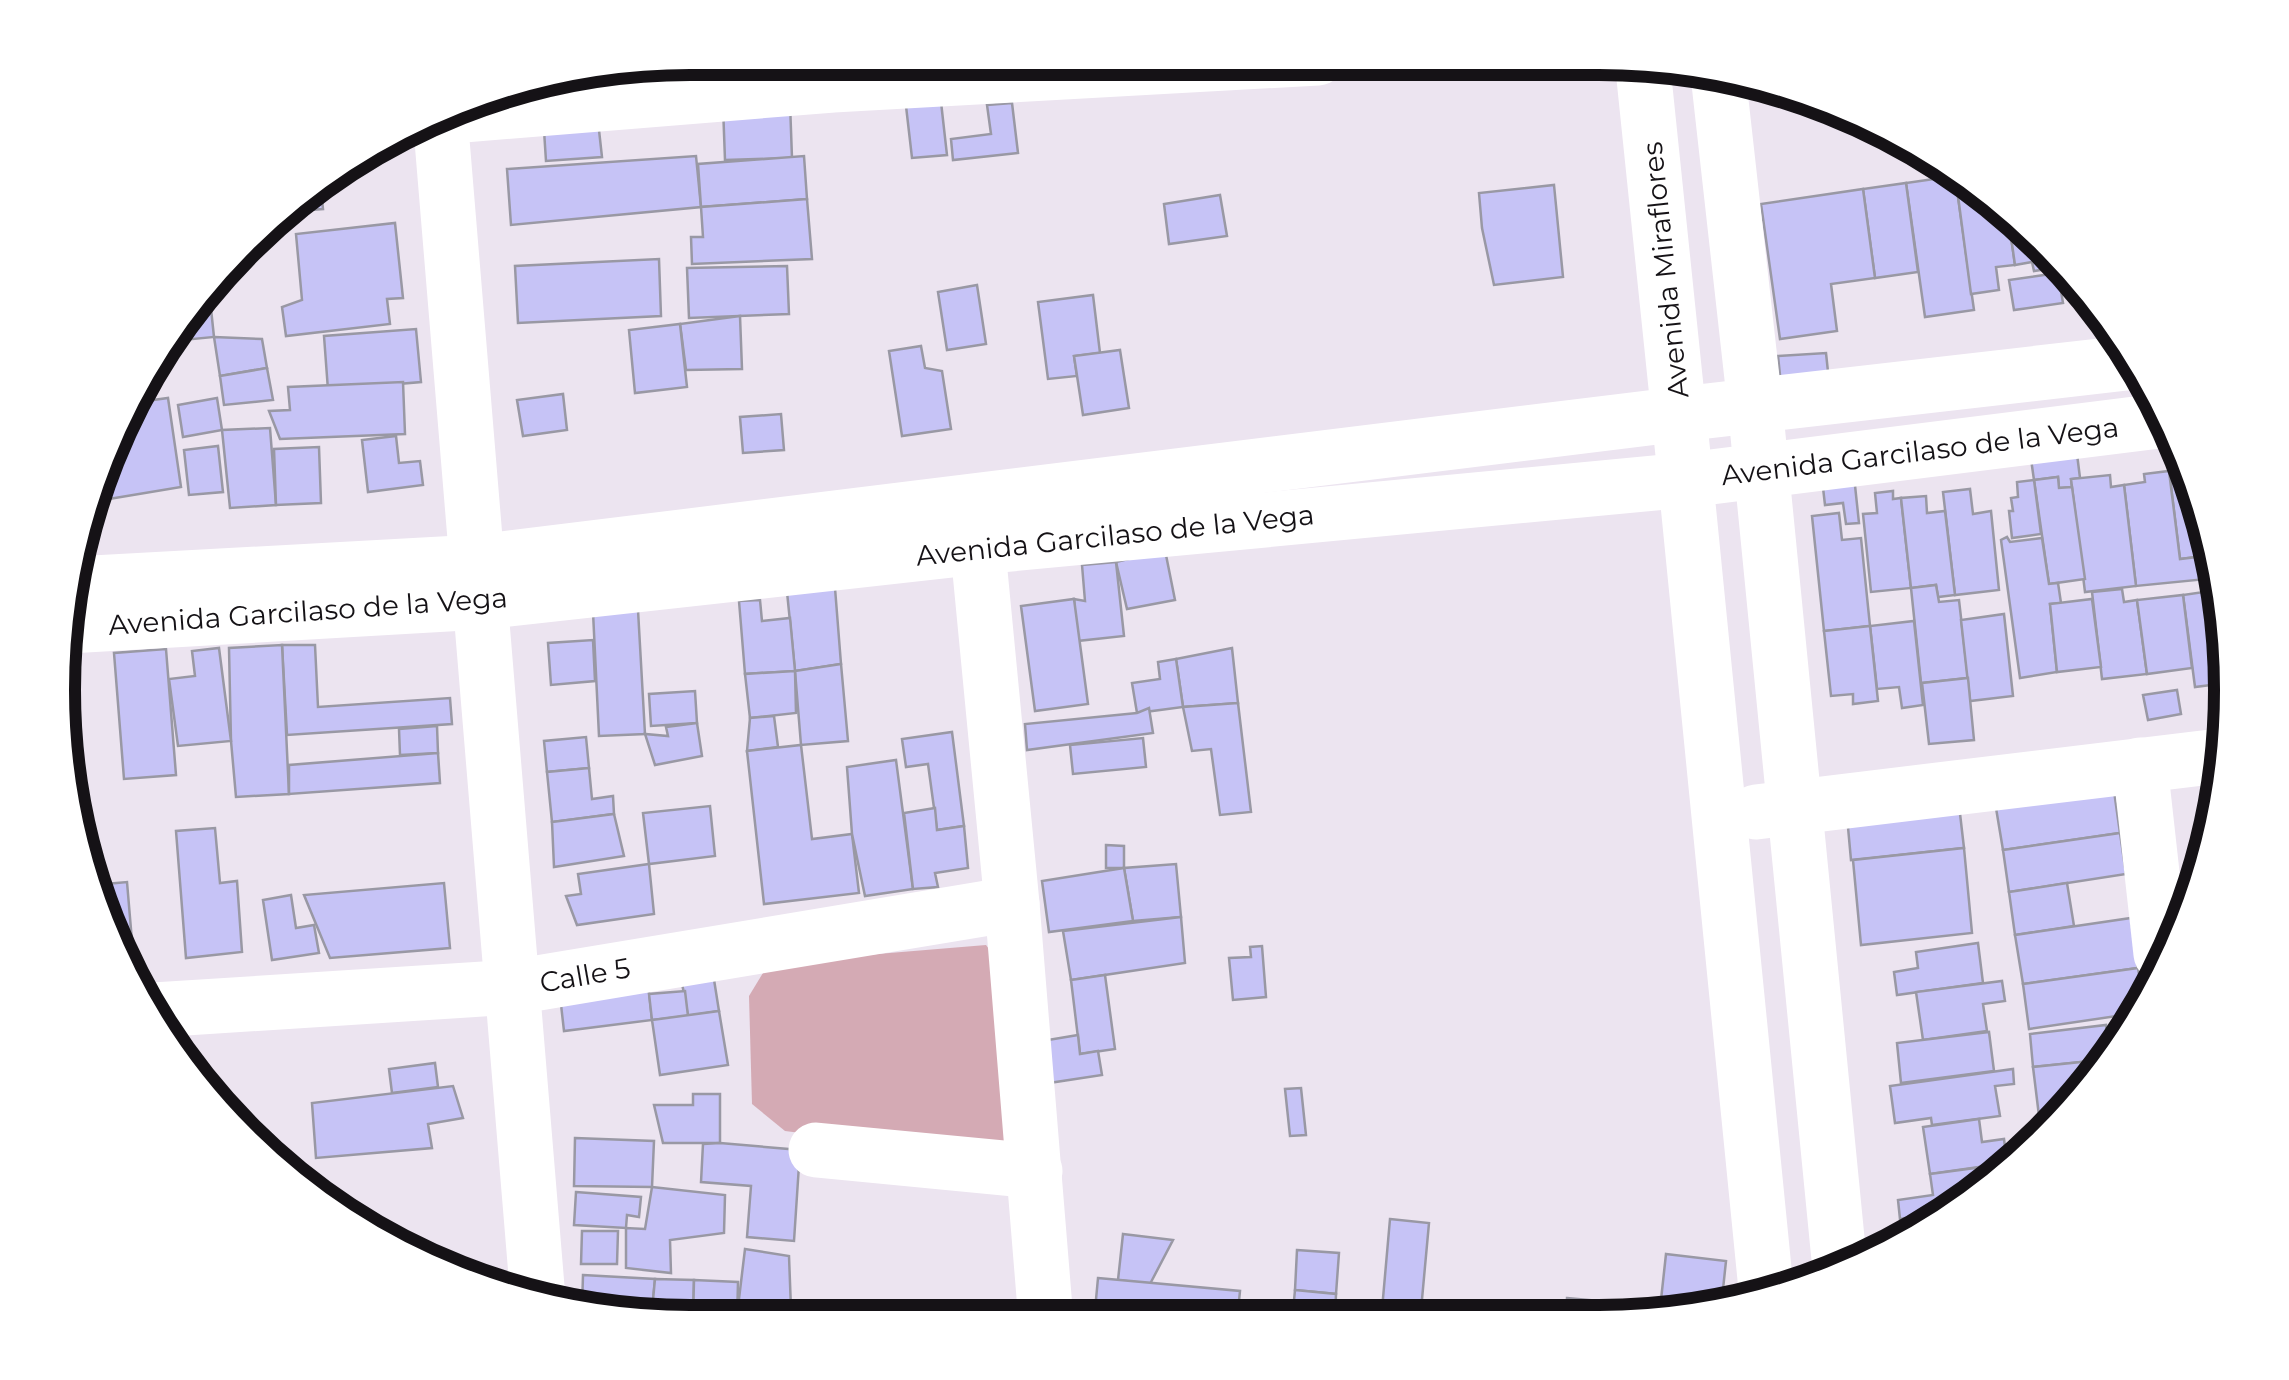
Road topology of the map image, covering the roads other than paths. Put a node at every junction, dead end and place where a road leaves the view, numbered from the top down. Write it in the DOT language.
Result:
graph roads {
  1 [pos="796,75"];
  2 [pos="1644,76"];
  3 [pos="1719,87"];
  4 [pos="484,111"];
  5 [pos="441,128"];
  6 [pos="2120,364"];
  7 [pos="1755,405"];
  8 [pos="1681,414"];
  9 [pos="2153,422"];
  10 [pos="1762,470"];
  11 [pos="1687,480"];
  12 [pos="976,524"];
  13 [pos="480,582"];
  14 [pos="85,584"];
  15 [pos="79,625"];
  16 [pos="2210,757"];
  17 [pos="2140,765"];
  18 [pos="1792,809"];
  19 [pos="1717,816"];
  20 [pos="1012,904"];
  21 [pos="2160,942"];
  22 [pos="514,987"];
  23 [pos="164,1009"];
  24 [pos="816,1150"];
  25 [pos="1035,1171"];
  26 [pos="1839,1256"];
  27 [pos="1766,1281"];
  28 [pos="537,1285"];
  29 [pos="1045,1305"];
  1 -- 4 [label="street"];
  2 -- 8 [label="street, Avenida Miraflores"];
  3 -- 7 [label="street"];
  5 -- 13 [label="street"];
  6 -- 7 [label="street, Avenida Garcilaso de la Vega"];
  7 -- 8 [label="street, Avenida Garcilaso de la Vega"];
  7 -- 10 [label="street"];
  8 -- 11 [label="street, Avenida Miraflores"];
  8 -- 12 [label="street, Avenida Garcilaso de la Vega"];
  9 -- 10 [label="street, Avenida Garcilaso de la Vega"];
  10 -- 11 [label="street, Avenida Garcilaso de la Vega"];
  10 -- 18 [label="street"];
  11 -- 12 [label="street, Avenida Garcilaso de la Vega"];
  11 -- 19 [label="street, Avenida Miraflores"];
  12 -- 13 [label="street, Avenida Garcilaso de la Vega"];
  12 -- 20 [label="street"];
  13 -- 14 [label="street, Avenida Garcilaso de la Vega"];
  13 -- 15 [label="street, Avenida Garcilaso de la Vega"];
  13 -- 22 [label="street"];
  16 -- 17 [label="street"];
  17 -- 18 [label="street"];
  17 -- 21 [label="street"];
  18 -- 19 [label="street"];
  18 -- 26 [label="street"];
  19 -- 27 [label="street, Avenida Miraflores"];
  20 -- 22 [label="street, Calle 5"];
  20 -- 25 [label="street"];
  22 -- 23 [label="street, Calle 5"];
  22 -- 28 [label="street"];
  24 -- 25 [label="street"];
  25 -- 29 [label="street"];
}
